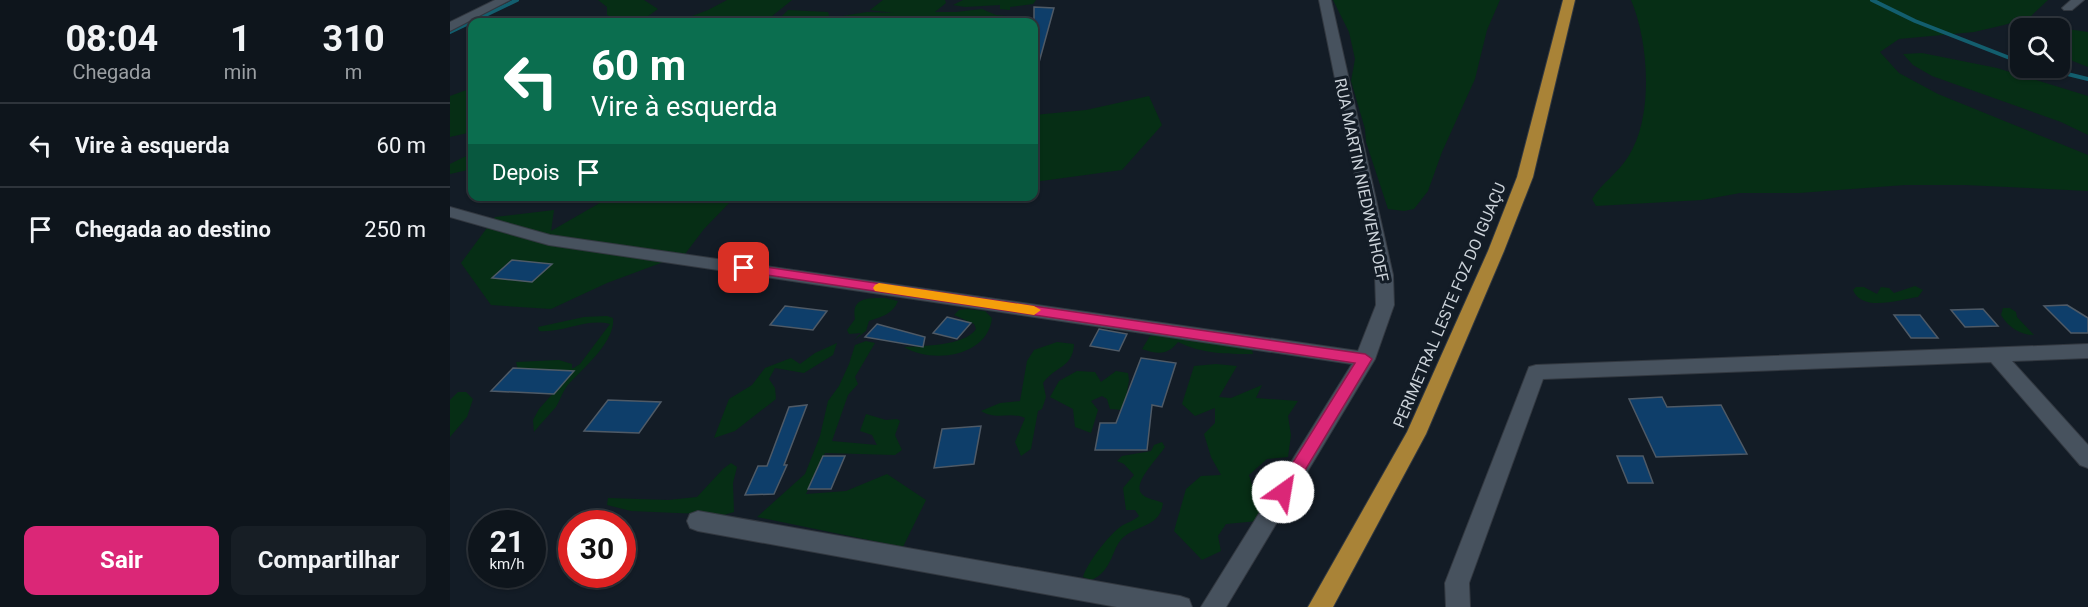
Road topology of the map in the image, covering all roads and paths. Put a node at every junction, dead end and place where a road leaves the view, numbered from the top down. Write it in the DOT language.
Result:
graph roads {
  1 [pos="504,0"];
  2 [pos="1324,0"];
  3 [pos="1569,0"];
  4 [pos="2078,0"];
  5 [pos="2068,8"];
  6 [pos="450,27"];
  7 [pos="450,212"];
  8 [pos="2088,351"];
  9 [pos="1996,355"];
  10 [pos="1365,359"];
  11 [pos="2088,459"];
  12 [pos="698,521"];
  13 [pos="1180,607"];
  14 [pos="1213,607"];
  15 [pos="1320,607"];
  16 [pos="1458,607"];
  1 -- 6 [label="street"];
  2 -- 10 [label="street, RUA MARTIN NIEDWENHOEF"];
  3 -- 15 [label="highway, PERIMETRAL LESTE FOZ DO IGUAÇU"];
  4 -- 5 [label="street"];
  7 -- 10 [label="street"];
  8 -- 9 [label="street"];
  9 -- 11 [label="street"];
  9 -- 16 [label="street"];
  10 -- 14 [label="street, RUA MARTIN NIEDWENHOEF"];
  12 -- 13 [label="street"];
}
